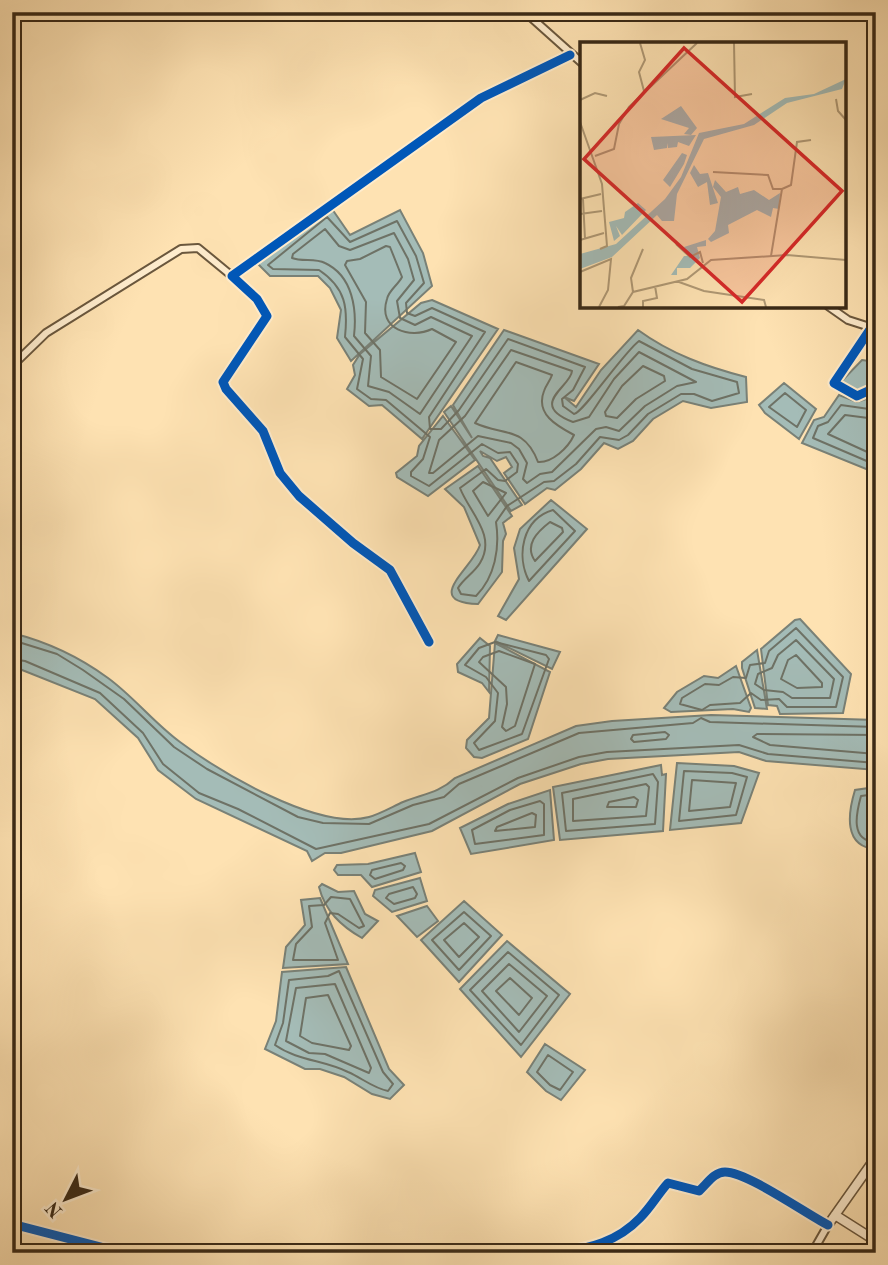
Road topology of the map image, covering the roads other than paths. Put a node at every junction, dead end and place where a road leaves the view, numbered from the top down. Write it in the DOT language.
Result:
graph roads {
  1 [pos="525,12"];
  2 [pos="868,12"];
  3 [pos="876,23"];
  4 [pos="570,55"];
  5 [pos="580,62"];
  6 [pos="232,276"];
  7 [pos="831,308"];
  8 [pos="873,329"];
  9 [pos="12,366"];
  10 [pos="876,394"];
  11 [pos="429,642"];
  12 [pos="12,838"];
  13 [pos="12,844"];
  14 [pos="876,1157"];
  15 [pos="835,1215"];
  16 [pos="12,1224"];
  17 [pos="828,1224"];
  18 [pos="876,1241"];
  19 [pos="124,1253"];
  20 [pos="559,1253"];
  21 [pos="812,1253"];
  1 -- 4 [label="street"];
  2 -- 3 [label="street"];
  4 -- 5 [label="street"];
  4 -- 6 [label="street"];
  6 -- 9 [label="street"];
  6 -- 11 [label="street"];
  7 -- 8 [label="street"];
  8 -- 10 [label="street"];
  12 -- 13 [label="street"];
  14 -- 15 [label="street"];
  15 -- 17 [label="street"];
  15 -- 18 [label="street"];
  16 -- 19 [label="street"];
  17 -- 20 [label="street"];
  17 -- 21 [label="street"];
}
